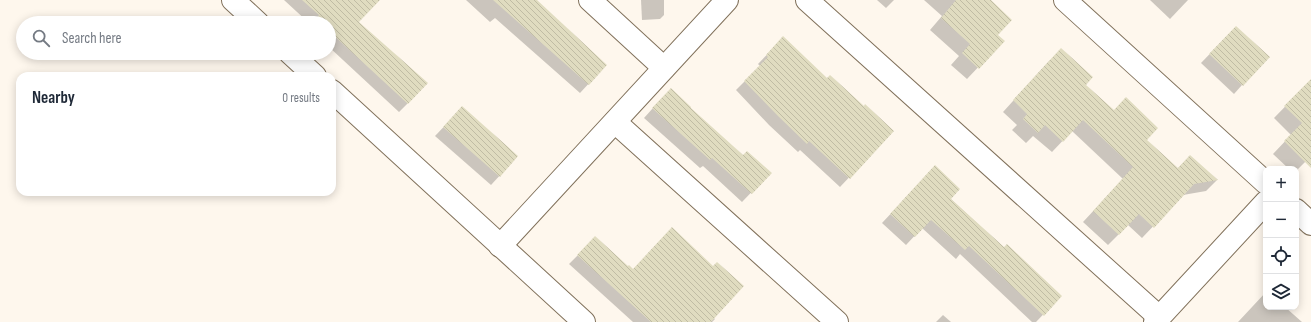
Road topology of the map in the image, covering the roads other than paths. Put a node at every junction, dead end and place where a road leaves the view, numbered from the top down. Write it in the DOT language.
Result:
graph roads {
  1 [pos="233,0"];
  2 [pos="590,0"];
  3 [pos="727,0"];
  4 [pos="807,0"];
  5 [pos="1065,0"];
  6 [pos="250,16"];
  7 [pos="298,60"];
  8 [pos="664,68"];
  9 [pos="311,72"];
  10 [pos="336,95"];
  11 [pos="615,122"];
  12 [pos="1263,180"];
  13 [pos="1263,205"];
  14 [pos="1299,213"];
  15 [pos="1311,224"];
  16 [pos="500,246"];
  17 [pos="1157,320"];
  18 [pos="584,322"];
  19 [pos="837,322"];
  1 -- 6 [label="street"];
  2 -- 8 [label="street"];
  3 -- 8 [label="street"];
  4 -- 17 [label="street"];
  5 -- 12 [label="street"];
  7 -- 9 [label="street"];
  8 -- 11 [label="street"];
  10 -- 16 [label="street"];
  11 -- 16 [label="street"];
  11 -- 19 [label="street"];
  13 -- 17 [label="street"];
  14 -- 15 [label="street"];
  16 -- 18 [label="street"];
}
